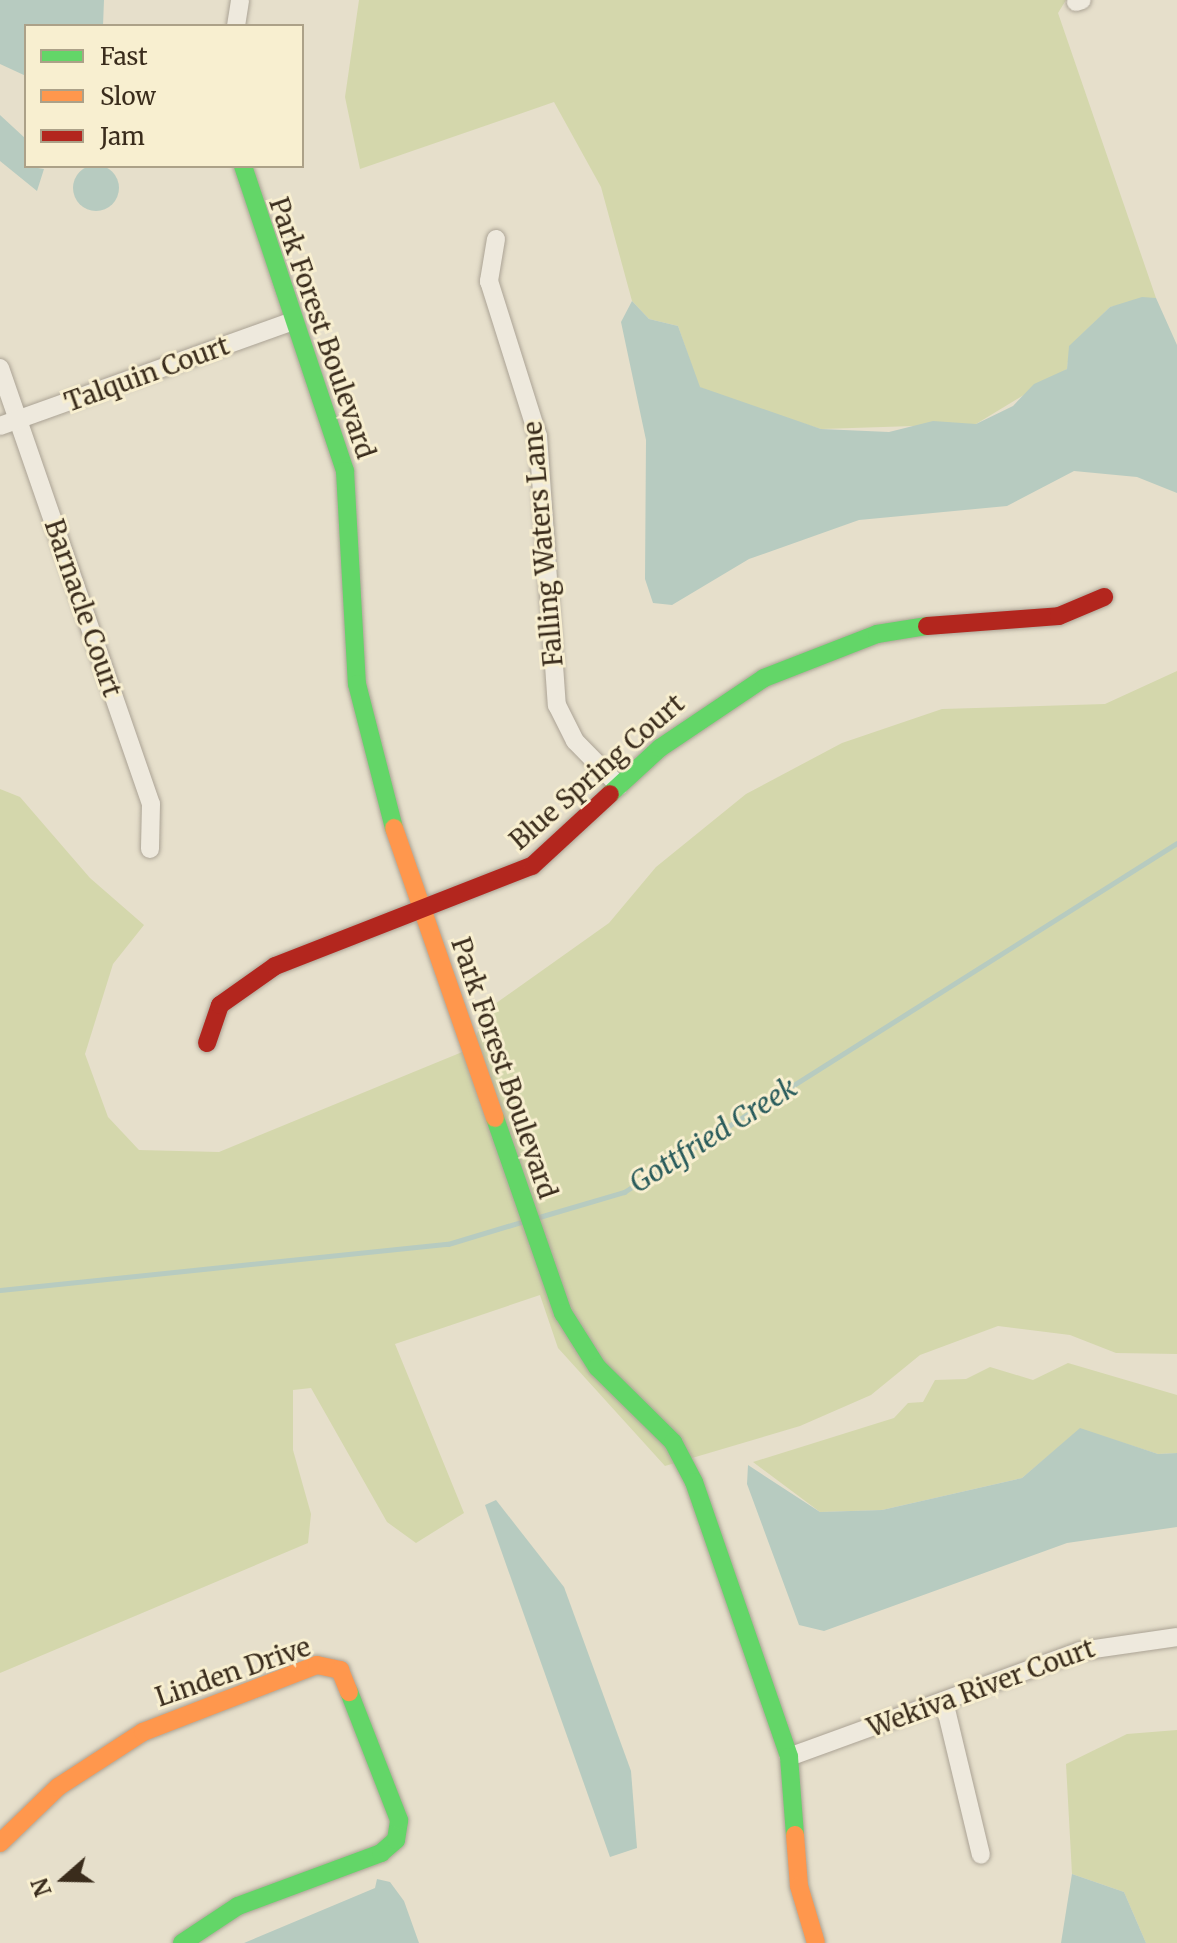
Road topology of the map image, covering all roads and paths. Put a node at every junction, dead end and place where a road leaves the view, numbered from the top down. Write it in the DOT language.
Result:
graph roads {
  1 [pos="240,0"];
  2 [pos="236,24"];
  3 [pos="244,168"];
  4 [pos="496,239"];
  5 [pos="294,321"];
  6 [pos="0,368"];
  7 [pos="9,423"];
  8 [pos="1104,597"];
  9 [pos="619,786"];
  10 [pos="150,849"];
  11 [pos="423,913"];
  12 [pos="207,1043"];
  13 [pos="1177,1637"];
  14 [pos="944,1701"];
  15 [pos="789,1757"];
  16 [pos="0,1843"];
  17 [pos="981,1855"];
  18 [pos="182,1943"];
  19 [pos="816,1943"];
  1 -- 2 [label="street"];
  3 -- 5 [label="street, Park Forest Boulevard"];
  4 -- 9 [label="street, Falling Waters Lane"];
  5 -- 7 [label="street, Talquin Court"];
  5 -- 11 [label="street, Park Forest Boulevard"];
  6 -- 7 [label="street, Barnacle Court"];
  7 -- 10 [label="street, Barnacle Court"];
  8 -- 9 [label="street, Blue Spring Court"];
  9 -- 11 [label="street, Blue Spring Court"];
  11 -- 12 [label="street, Blue Spring Court"];
  11 -- 15 [label="street, Park Forest Boulevard"];
  13 -- 14 [label="street, Wekiva River Court"];
  14 -- 15 [label="street, Wekiva River Court"];
  14 -- 17 [label="street"];
  15 -- 19 [label="street, Park Forest Boulevard"];
  16 -- 18 [label="street, Linden Drive"];
}
